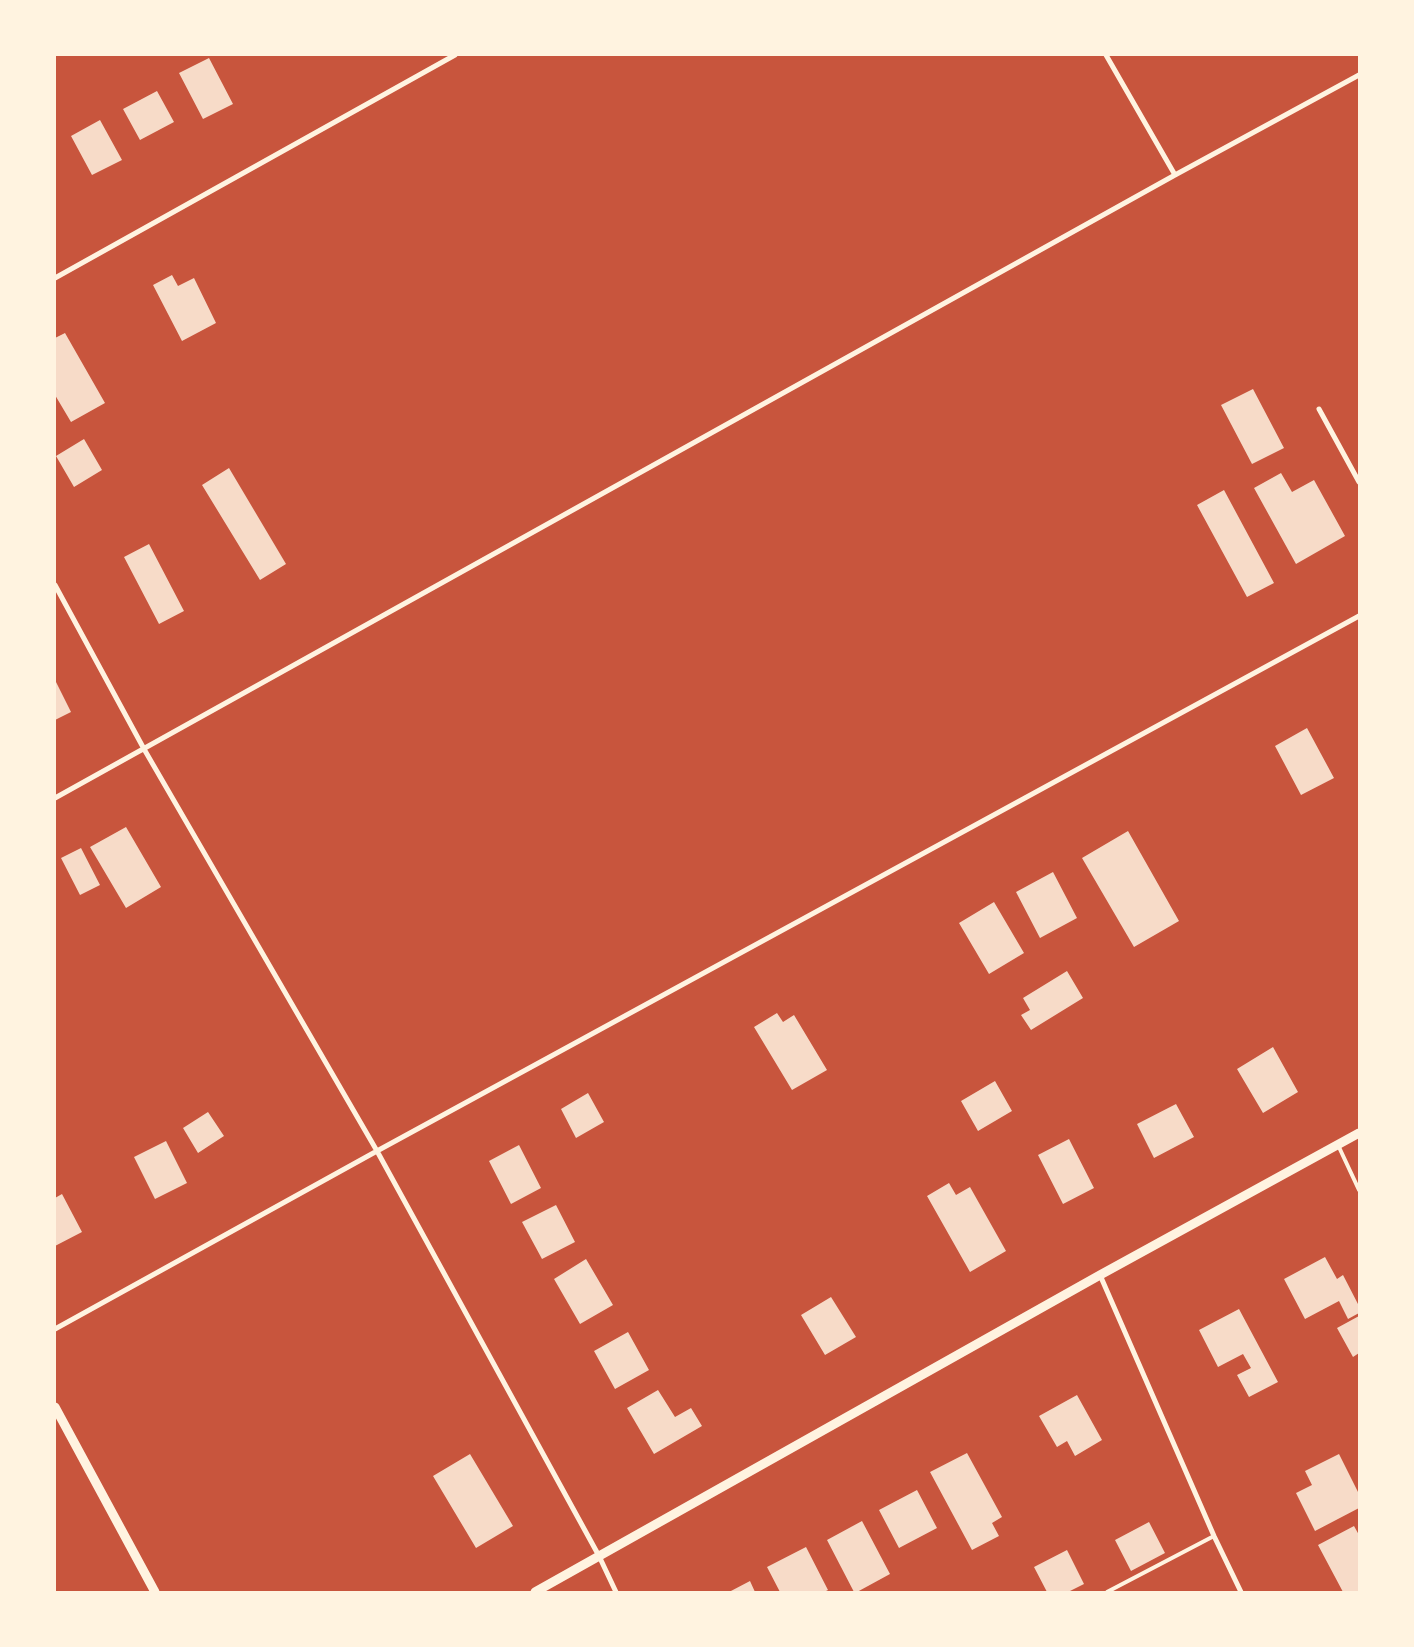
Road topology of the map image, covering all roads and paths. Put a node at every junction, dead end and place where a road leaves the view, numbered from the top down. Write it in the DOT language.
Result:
graph roads {
  1 [pos="455,55"];
  2 [pos="1106,55"];
  3 [pos="1359,75"];
  4 [pos="1175,174"];
  5 [pos="55,278"];
  6 [pos="1320,409"];
  7 [pos="1359,482"];
  8 [pos="55,585"];
  9 [pos="1359,616"];
  10 [pos="144,749"];
  11 [pos="55,798"];
  12 [pos="1359,1133"];
  13 [pos="1338,1145"];
  14 [pos="377,1151"];
  15 [pos="1359,1190"];
  16 [pos="1100,1275"];
  17 [pos="55,1329"];
  18 [pos="55,1407"];
  19 [pos="1214,1536"];
  20 [pos="599,1556"];
  21 [pos="155,1592"];
  22 [pos="535,1592"];
  23 [pos="616,1592"];
  24 [pos="1107,1592"];
  25 [pos="1241,1592"];
  1 -- 5 [label="street"];
  2 -- 4 [label="street"];
  3 -- 4 [label="street"];
  4 -- 10 [label="street"];
  6 -- 7 [label="street"];
  8 -- 10 [label="street"];
  9 -- 14 [label="street"];
  10 -- 11 [label="street"];
  10 -- 14 [label="street"];
  12 -- 13 [label="street"];
  13 -- 15 [label="lane"];
  13 -- 16 [label="street"];
  14 -- 17 [label="street"];
  14 -- 20 [label="street"];
  16 -- 19 [label="street"];
  16 -- 20 [label="street"];
  18 -- 21 [label="street"];
  19 -- 24 [label="lane"];
  19 -- 25 [label="street"];
  20 -- 22 [label="street"];
  20 -- 23 [label="street"];
}
